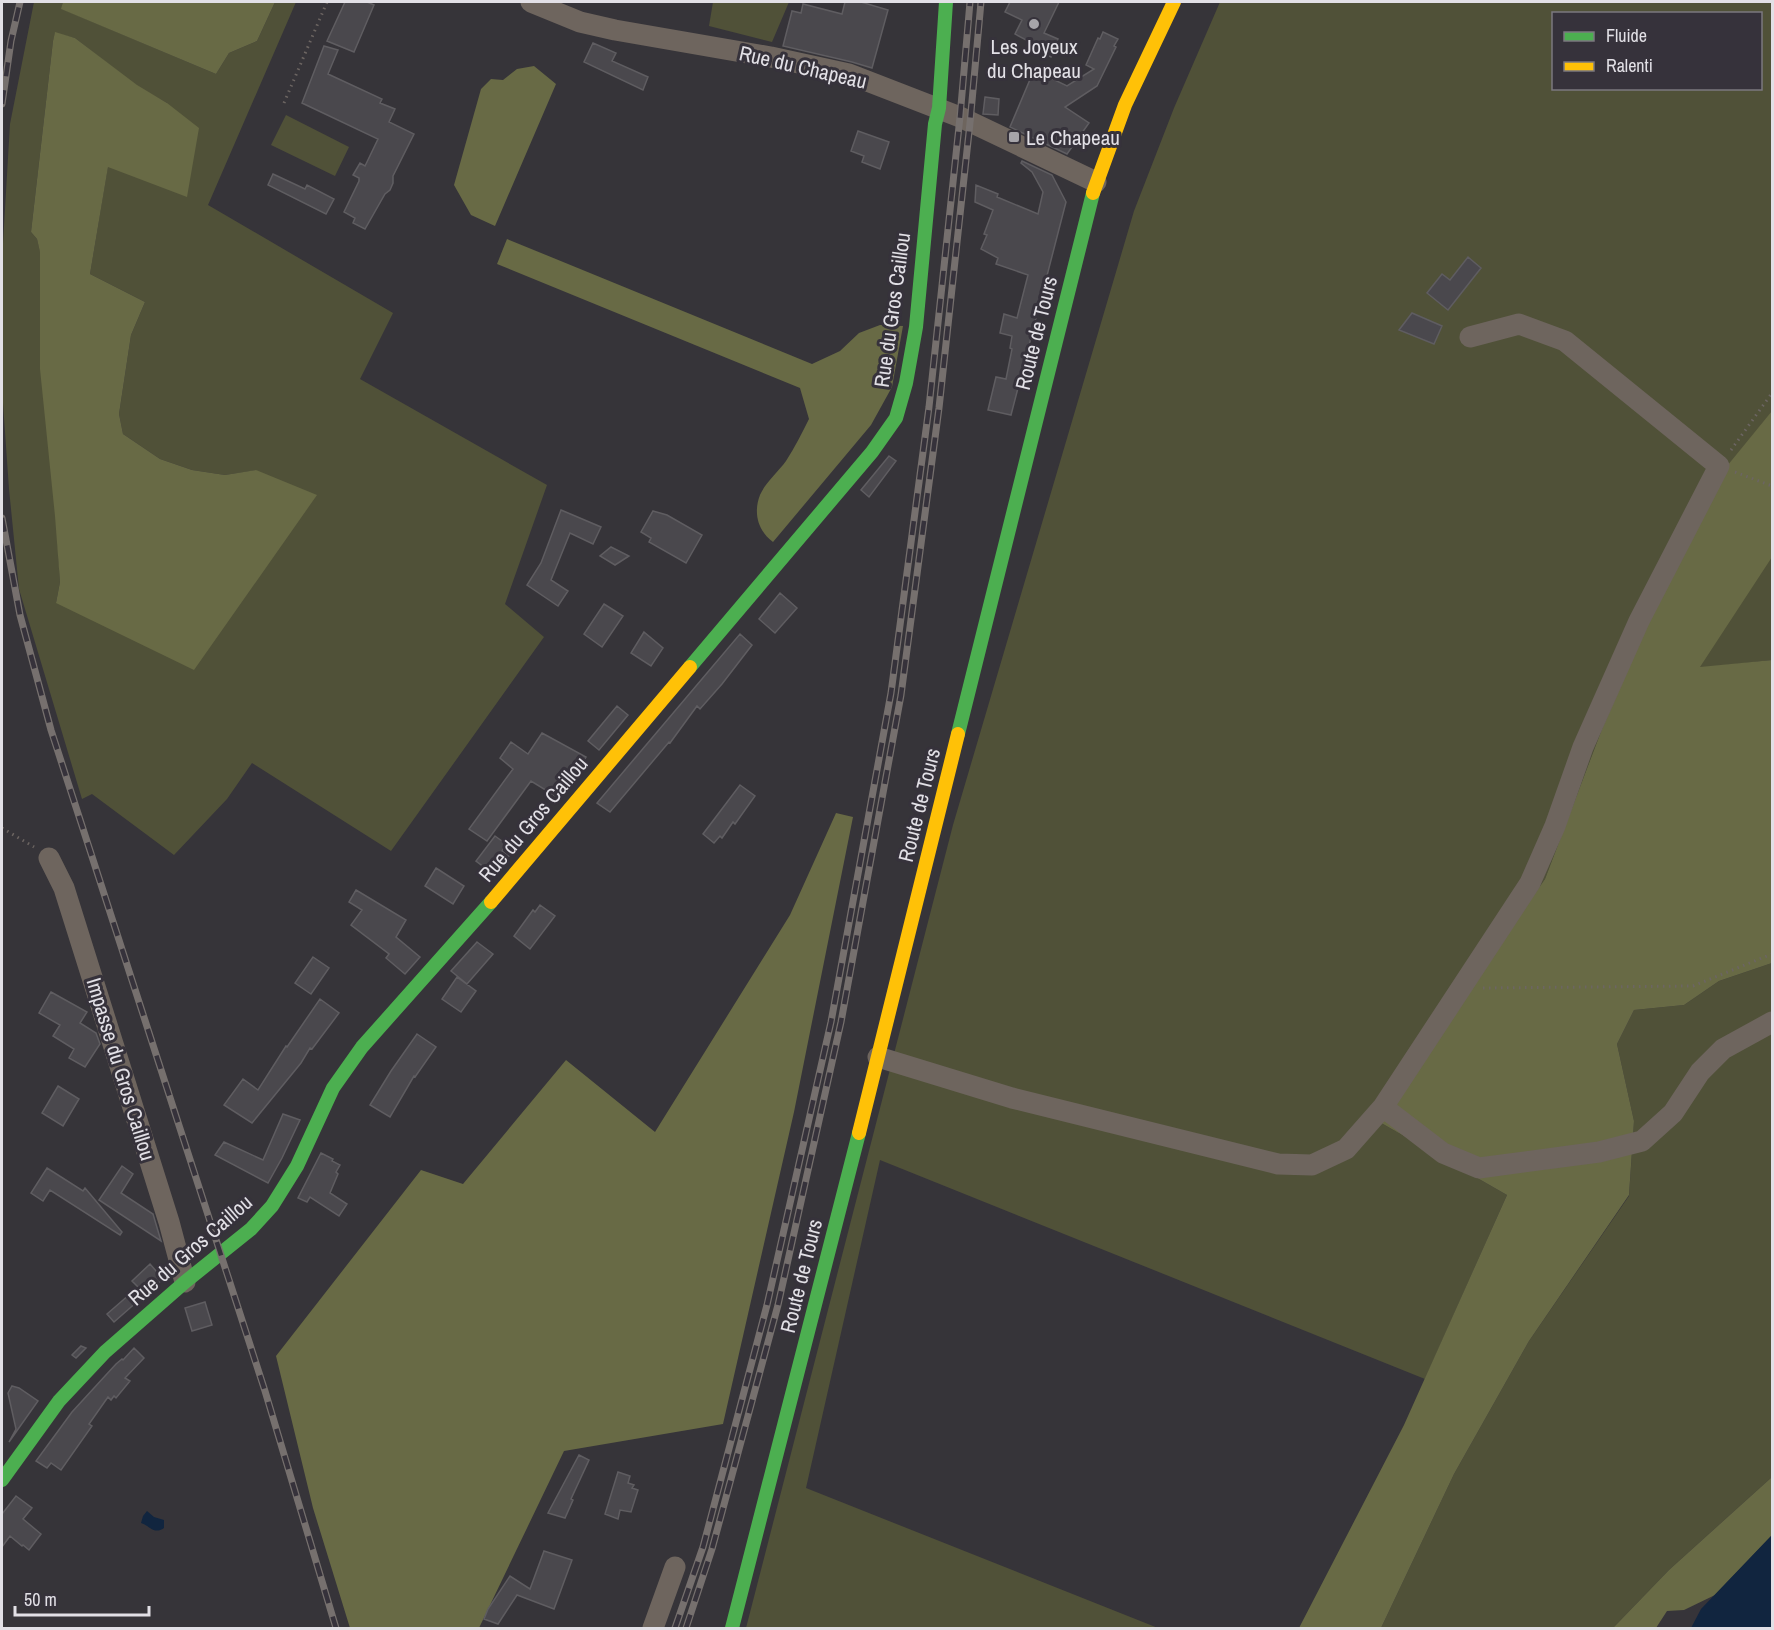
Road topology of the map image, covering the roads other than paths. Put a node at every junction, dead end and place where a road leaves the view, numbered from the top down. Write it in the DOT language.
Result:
graph roads {
  1 [pos="531,2"];
  2 [pos="946,2"];
  3 [pos="1174,2"];
  4 [pos="939,108"];
  5 [pos="1096,182"];
  6 [pos="1470,337"];
  7 [pos="49,858"];
  8 [pos="1773,1022"];
  9 [pos="878,1057"];
  10 [pos="1383,1107"];
  11 [pos="185,1282"];
  12 [pos="2,1480"];
  13 [pos="675,1567"];
  14 [pos="653,1629"];
  15 [pos="732,1629"];
  1 -- 4 [label="street, Rue du Chapeau"];
  2 -- 4 [label="street, Rue du Gros Caillou"];
  3 -- 5 [label="street, Route de Tours"];
  4 -- 5 [label="street, Rue du Chapeau"];
  4 -- 11 [label="street, Rue du Gros Caillou"];
  5 -- 9 [label="street, Route de Tours"];
  6 -- 10 [label="street"];
  7 -- 11 [label="street, Impasse du Gros Caillou"];
  8 -- 10 [label="street"];
  9 -- 10 [label="street"];
  9 -- 15 [label="street, Route de Tours"];
  11 -- 12 [label="street, Rue du Gros Caillou"];
  13 -- 14 [label="street"];
}
